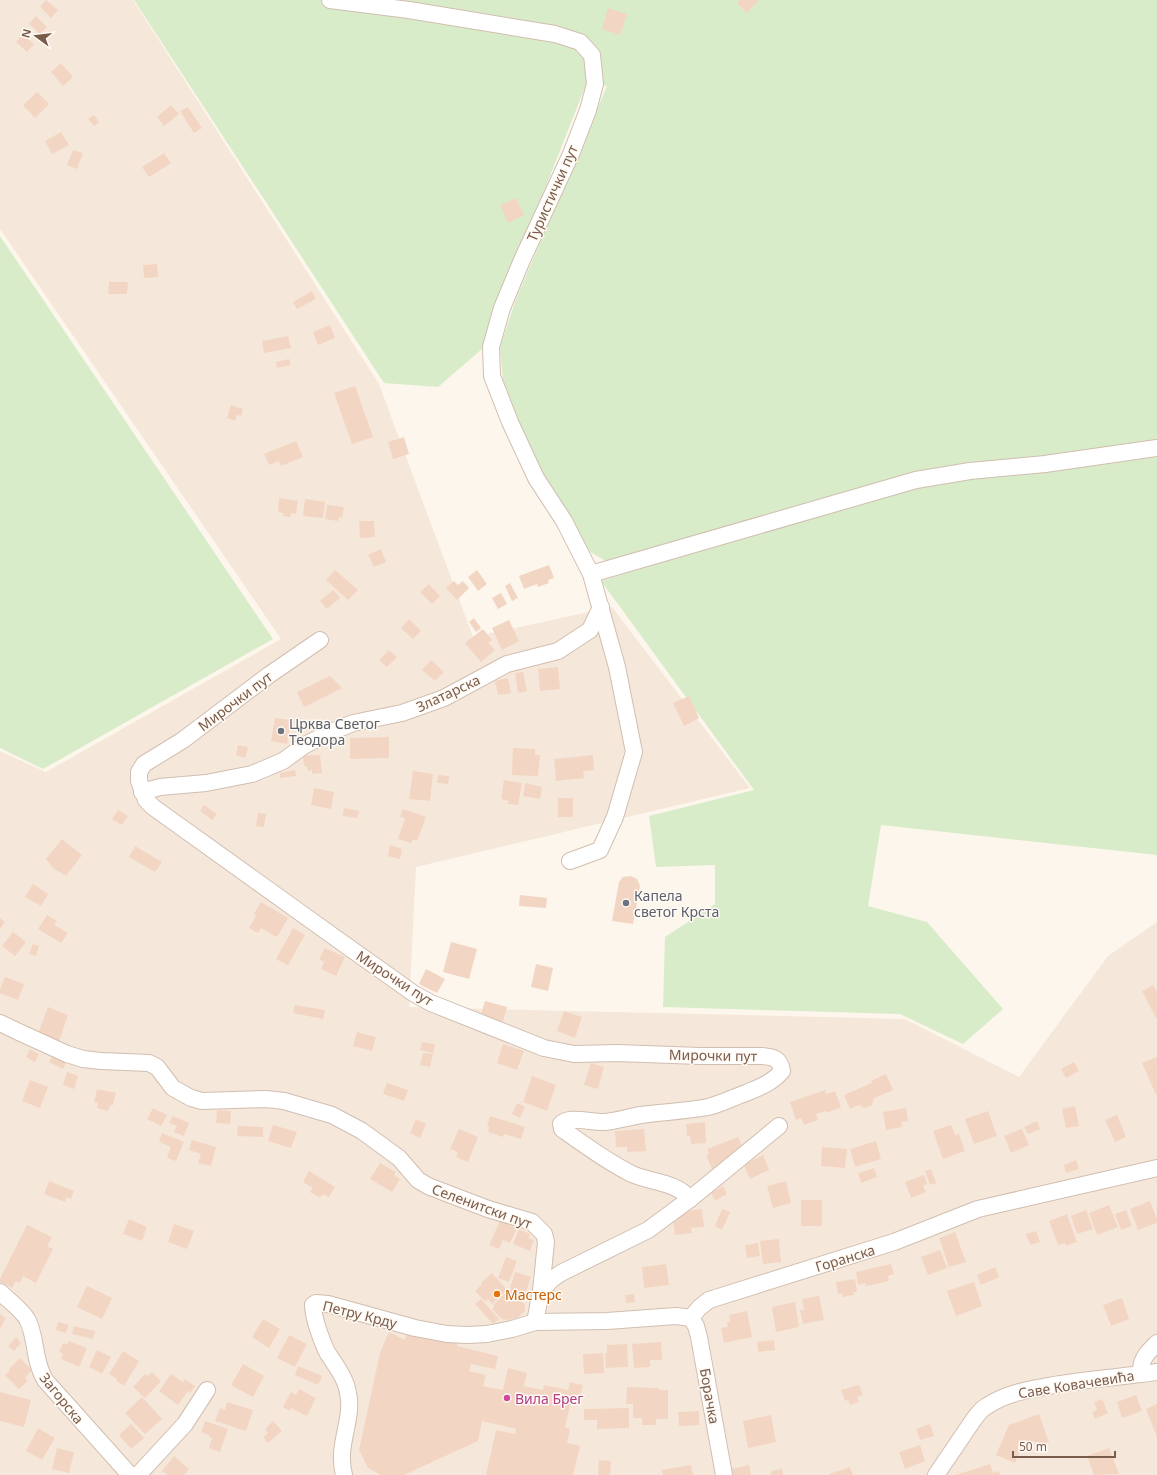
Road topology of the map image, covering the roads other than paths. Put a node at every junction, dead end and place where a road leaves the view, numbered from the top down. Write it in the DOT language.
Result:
graph roads {
  1 [pos="330,0"];
  2 [pos="1157,448"];
  3 [pos="591,574"];
  4 [pos="601,607"];
  5 [pos="320,640"];
  6 [pos="142,792"];
  7 [pos="570,861"];
  8 [pos="0,1022"];
  9 [pos="780,1126"];
  10 [pos="1157,1168"];
  11 [pos="690,1199"];
  12 [pos="541,1291"];
  13 [pos="0,1292"];
  14 [pos="691,1318"];
  15 [pos="535,1322"];
  16 [pos="1157,1343"];
  17 [pos="1157,1372"];
  18 [pos="1141,1374"];
  19 [pos="207,1390"];
  20 [pos="130,1475"];
  21 [pos="138,1475"];
  22 [pos="344,1475"];
  23 [pos="724,1475"];
  24 [pos="936,1475"];
  1 -- 3 [label="street, Туристички пут"];
  2 -- 3 [label="street"];
  3 -- 4 [label="street, Туристички пут"];
  4 -- 6 [label="street, Златарска"];
  4 -- 7 [label="street, Туристички пут"];
  5 -- 6 [label="street, Мирочки пут"];
  6 -- 11 [label="street, Мирочки пут"];
  8 -- 12 [label="street, Селенитски пут"];
  9 -- 11 [label="street"];
  10 -- 14 [label="street, Горанска"];
  11 -- 12 [label="street"];
  12 -- 15 [label="street, Селенитски пут"];
  13 -- 20 [label="street, Загорска"];
  14 -- 15 [label="street"];
  14 -- 23 [label="street, Борачка"];
  15 -- 22 [label="street, Петру Крду"];
  16 -- 18 [label="street"];
  17 -- 18 [label="street, Саве Ковачевића"];
  18 -- 24 [label="street, Саве Ковачевића"];
  19 -- 21 [label="street"];
}
